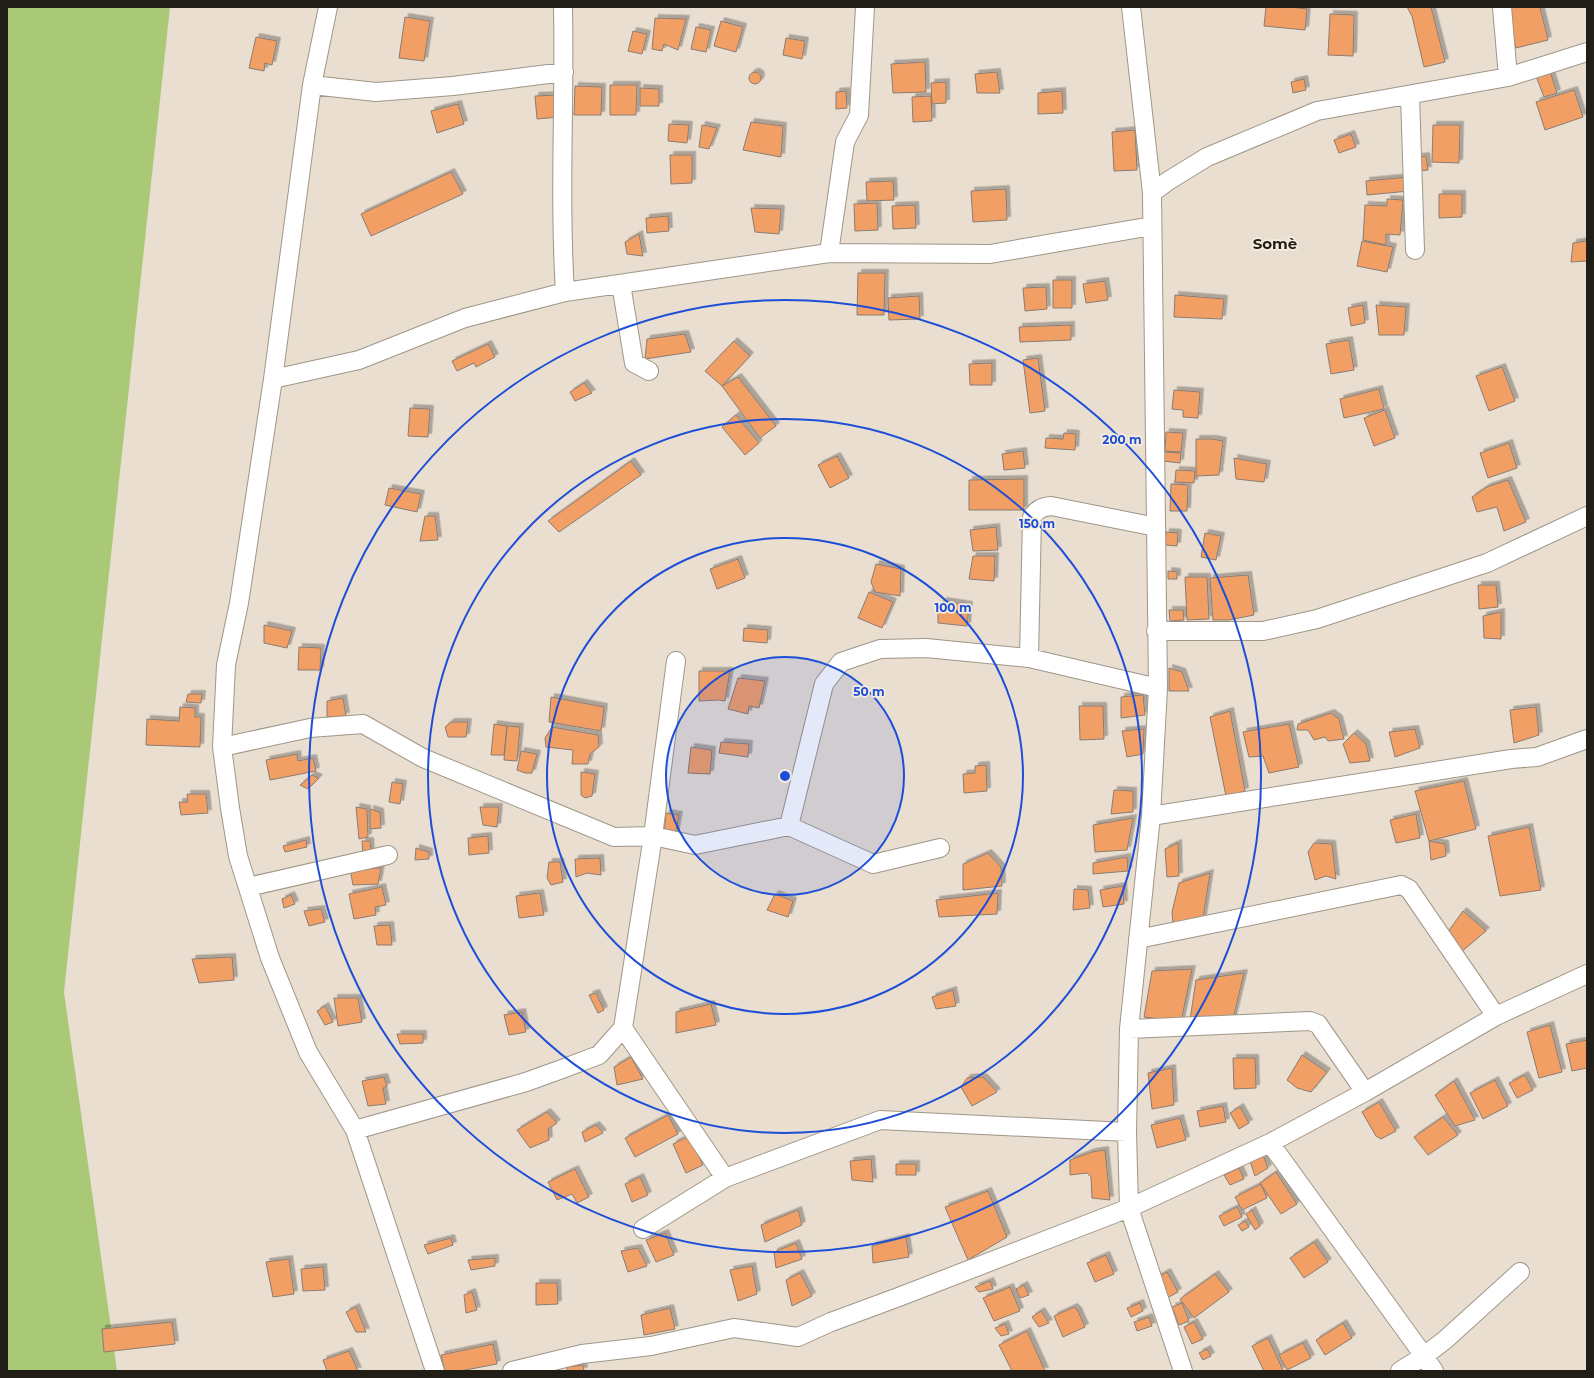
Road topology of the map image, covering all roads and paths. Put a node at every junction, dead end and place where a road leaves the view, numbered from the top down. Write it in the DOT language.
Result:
graph roads {
  1 [pos="328,7"];
  2 [pos="563,7"];
  3 [pos="866,7"];
  4 [pos="1131,7"];
  5 [pos="1502,7"];
  6 [pos="1587,52"];
  7 [pos="564,72"];
  8 [pos="1508,78"];
  9 [pos="312,85"];
  10 [pos="1410,95"];
  11 [pos="1152,193"];
  12 [pos="1152,226"];
  13 [pos="1415,250"];
  14 [pos="829,253"];
  15 [pos="621,284"];
  16 [pos="565,292"];
  17 [pos="649,371"];
  18 [pos="273,379"];
  19 [pos="1587,516"];
  20 [pos="1156,527"];
  21 [pos="1156,631"];
  22 [pos="1029,658"];
  23 [pos="676,661"];
  24 [pos="1158,688"];
  25 [pos="1587,739"];
  26 [pos="222,747"];
  27 [pos="1151,816"];
  28 [pos="789,826"];
  29 [pos="653,836"];
  30 [pos="940,848"];
  31 [pos="388,855"];
  32 [pos="248,887"];
  33 [pos="1138,939"];
  34 [pos="1587,974"];
  35 [pos="1496,1016"];
  36 [pos="624,1028"];
  37 [pos="1129,1029"];
  38 [pos="1365,1092"];
  39 [pos="355,1130"];
  40 [pos="1127,1132"];
  41 [pos="1270,1143"];
  42 [pos="724,1178"];
  43 [pos="1129,1208"];
  44 [pos="643,1229"];
  45 [pos="1520,1272"];
  46 [pos="1429,1364"];
  47 [pos="435,1371"];
  48 [pos="512,1371"];
  49 [pos="1183,1371"];
  50 [pos="1400,1371"];
  1 -- 9 [label="street"];
  2 -- 7 [label="street"];
  3 -- 14 [label="street"];
  4 -- 11 [label="street"];
  5 -- 8 [label="street"];
  6 -- 8 [label="street"];
  7 -- 9 [label="street"];
  7 -- 16 [label="street"];
  8 -- 10 [label="street"];
  9 -- 18 [label="street"];
  10 -- 11 [label="street"];
  10 -- 13 [label="street"];
  11 -- 12 [label="street"];
  12 -- 14 [label="street"];
  12 -- 20 [label="street"];
  14 -- 15 [label="street"];
  15 -- 16 [label="street"];
  15 -- 17 [label="street"];
  16 -- 18 [label="street"];
  18 -- 26 [label="street"];
  19 -- 21 [label="street"];
  20 -- 21 [label="street"];
  20 -- 22 [label="street"];
  21 -- 24 [label="street"];
  22 -- 24 [label="street"];
  22 -- 28 [label="street"];
  23 -- 29 [label="street"];
  24 -- 27 [label="street"];
  25 -- 27 [label="street"];
  26 -- 29 [label="street"];
  26 -- 32 [label="street"];
  27 -- 33 [label="street"];
  28 -- 29 [label="street"];
  28 -- 30 [label="street"];
  29 -- 36 [label="street"];
  31 -- 32 [label="street"];
  32 -- 39 [label="street"];
  33 -- 35 [label="street"];
  33 -- 37 [label="street"];
  34 -- 35 [label="street"];
  35 -- 38 [label="street"];
  36 -- 39 [label="street"];
  36 -- 42 [label="street"];
  37 -- 38 [label="street"];
  37 -- 40 [label="street"];
  38 -- 41 [label="street"];
  39 -- 47 [label="street"];
  40 -- 42 [label="street"];
  40 -- 43 [label="street"];
  41 -- 43 [label="street"];
  41 -- 46 [label="street"];
  42 -- 44 [label="street"];
  43 -- 48 [label="street"];
  43 -- 49 [label="street"];
  45 -- 46 [label="street"];
  46 -- 50 [label="street"];
}
